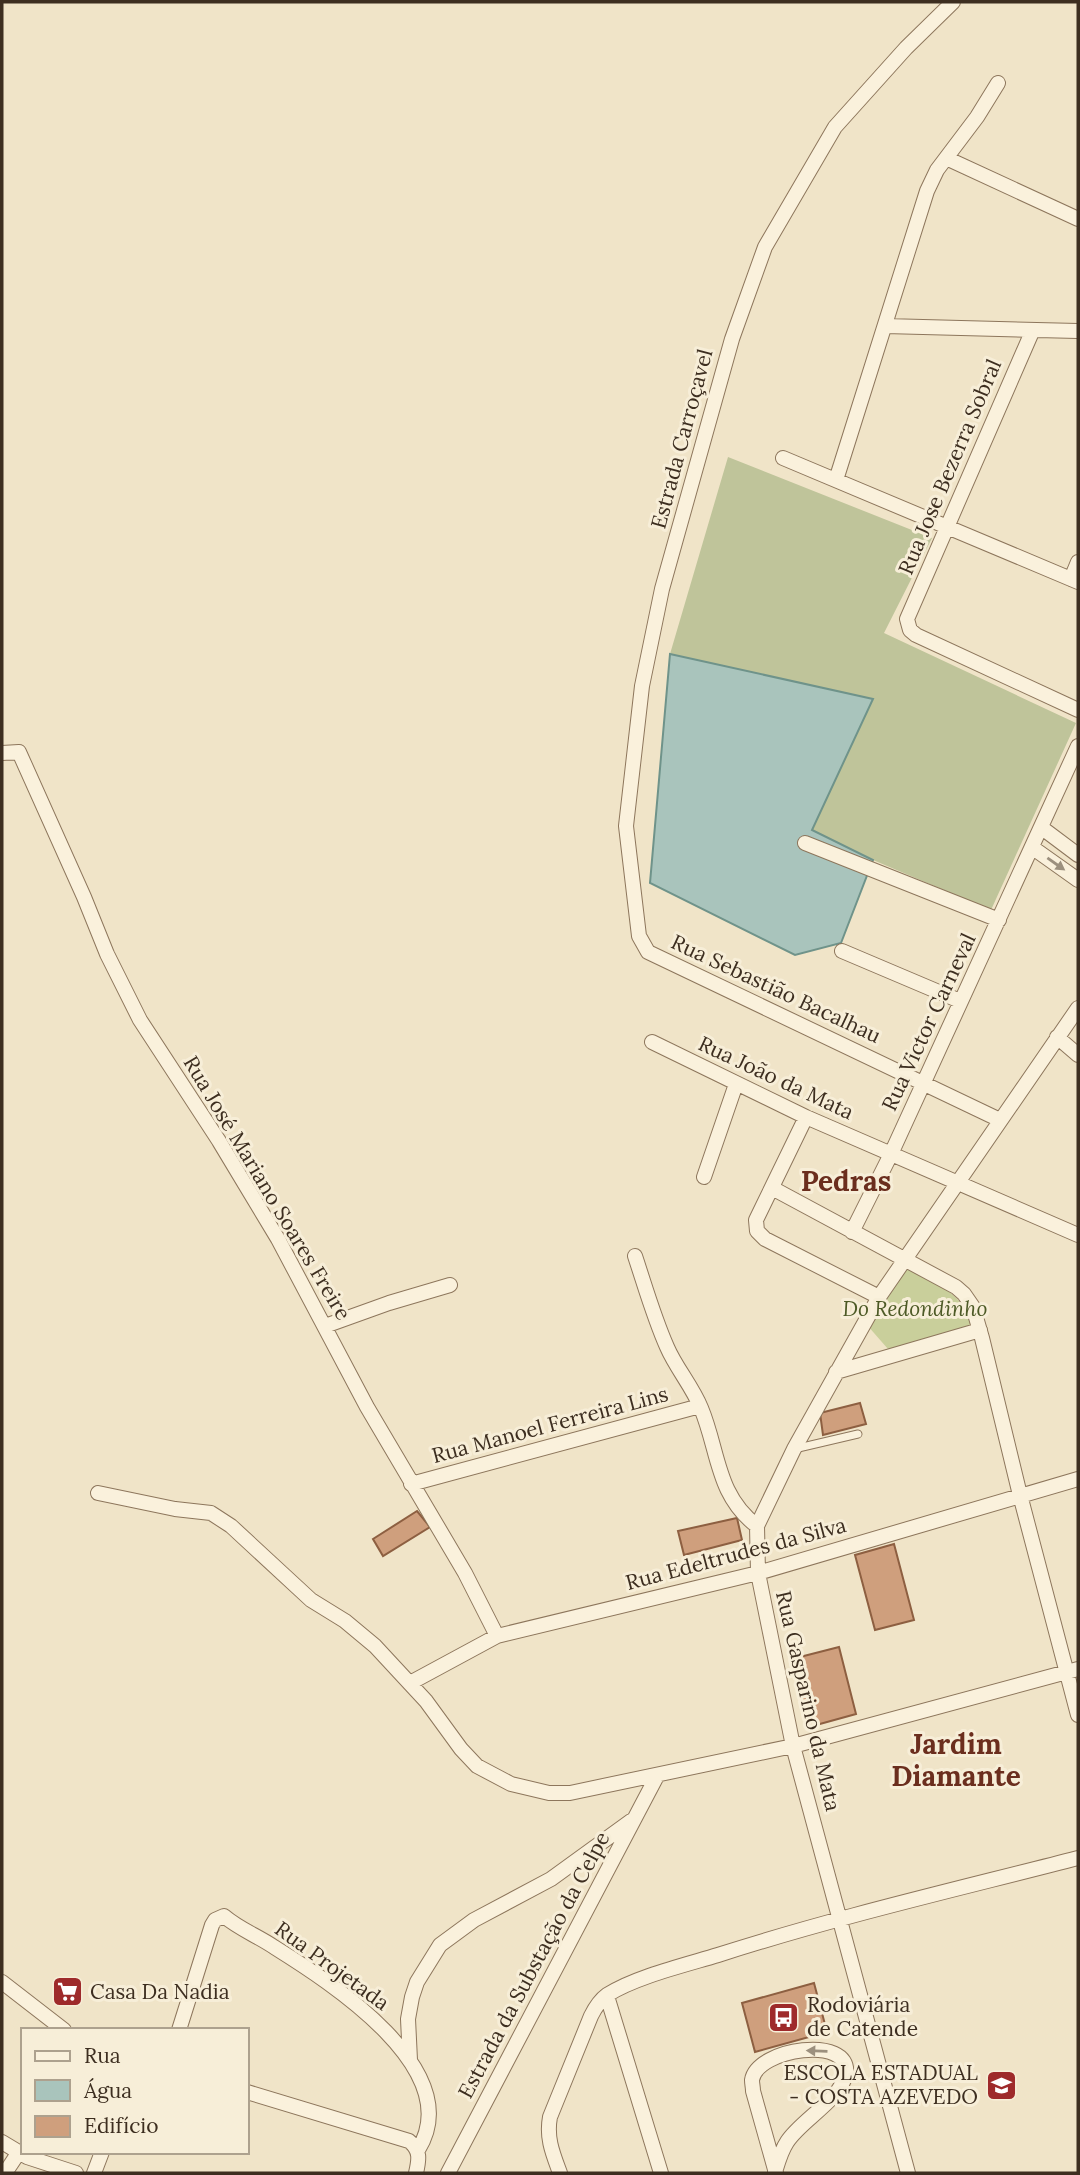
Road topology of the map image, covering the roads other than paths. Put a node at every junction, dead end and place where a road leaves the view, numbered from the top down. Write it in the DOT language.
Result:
graph roads {
  1 [pos="953,2"];
  2 [pos="998,83"];
  3 [pos="946,158"];
  4 [pos="1078,219"];
  5 [pos="885,326"];
  6 [pos="1078,331"];
  7 [pos="1032,332"];
  8 [pos="783,458"];
  9 [pos="836,480"];
  10 [pos="948,527"];
  11 [pos="1078,562"];
  12 [pos="1075,581"];
  13 [pos="1078,710"];
  14 [pos="1078,746"];
  15 [pos="2,753"];
  16 [pos="1042,828"];
  17 [pos="805,843"];
  18 [pos="1033,848"];
  19 [pos="1078,855"];
  20 [pos="1078,880"];
  21 [pos="999,920"];
  22 [pos="842,951"];
  23 [pos="648,952"];
  24 [pos="960,1001"];
  25 [pos="1078,1007"];
  26 [pos="1057,1037"];
  27 [pos="652,1042"];
  28 [pos="1078,1055"];
  29 [pos="923,1082"];
  30 [pos="736,1084"];
  31 [pos="806,1117"];
  32 [pos="1000,1120"];
  33 [pos="891,1154"];
  34 [pos="704,1177"];
  35 [pos="959,1184"];
  36 [pos="772,1188"];
  37 [pos="852,1232"];
  38 [pos="1078,1235"];
  39 [pos="635,1256"];
  40 [pos="904,1259"];
  41 [pos="450,1285"];
  42 [pos="879,1297"];
  43 [pos="325,1326"];
  44 [pos="980,1331"];
  45 [pos="836,1372"];
  46 [pos="700,1406"];
  47 [pos="858,1434"];
  48 [pos="794,1449"];
  49 [pos="1078,1479"];
  50 [pos="411,1484"];
  51 [pos="98,1493"];
  52 [pos="1020,1495"];
  53 [pos="757,1526"];
  54 [pos="758,1573"];
  55 [pos="497,1636"];
  56 [pos="1073,1670"];
  57 [pos="410,1683"];
  58 [pos="1078,1715"];
  59 [pos="793,1746"];
  60 [pos="657,1776"];
  61 [pos="635,1818"];
  62 [pos="1078,1858"];
  63 [pos="840,1919"];
  64 [pos="2,1982"];
  65 [pos="607,1996"];
  66 [pos="61,2028"];
  67 [pos="180,2028"];
  68 [pos="410,2060"];
  69 [pos="248,2092"];
  70 [pos="2,2142"];
  71 [pos="418,2150"];
  72 [pos="19,2152"];
  73 [pos="23,2154"];
  74 [pos="101,2154"];
  75 [pos="4,2173"];
  76 [pos="76,2173"];
  77 [pos="94,2173"];
  78 [pos="416,2173"];
  79 [pos="448,2173"];
  80 [pos="560,2173"];
  81 [pos="661,2173"];
  82 [pos="774,2173"];
  83 [pos="908,2173"];
  1 -- 23 [label="street, Estrada Carroçavel"];
  2 -- 3 [label="street"];
  3 -- 4 [label="street"];
  3 -- 5 [label="street"];
  5 -- 7 [label="street"];
  5 -- 9 [label="street"];
  6 -- 7 [label="street"];
  7 -- 10 [label="street, Rua Jose Bezerra Sobral"];
  8 -- 9 [label="street"];
  9 -- 10 [label="street"];
  10 -- 12 [label="street"];
  10 -- 13 [label="street, Rua Jose Bezerra Sobral"];
  11 -- 12 [label="street"];
  14 -- 16 [label="street, Rua Victor Carneval"];
  15 -- 43 [label="street, Rua José Mariano Soares Freire"];
  16 -- 18 [label="street, Rua Victor Carneval"];
  16 -- 19 [label="street"];
  17 -- 21 [label="street"];
  18 -- 20 [label="street, one-way"];
  18 -- 21 [label="street, Rua Victor Carneval"];
  21 -- 24 [label="street, Rua Victor Carneval"];
  22 -- 24 [label="street"];
  23 -- 29 [label="street, Rua Sebastião Bacalhau"];
  24 -- 29 [label="street, Rua Victor Carneval"];
  25 -- 26 [label="street"];
  26 -- 28 [label="street"];
  26 -- 32 [label="street"];
  27 -- 30 [label="street, Rua João da Mata"];
  29 -- 32 [label="street, Rua Sebastião Bacalhau"];
  29 -- 33 [label="street, Rua Victor Carneval"];
  30 -- 31 [label="street, Rua João da Mata"];
  30 -- 34 [label="street"];
  31 -- 33 [label="street, Rua João da Mata"];
  31 -- 36 [label="street"];
  32 -- 35 [label="street"];
  33 -- 35 [label="street, Rua João da Mata"];
  33 -- 37 [label="street, Rua Victor Carneval"];
  35 -- 38 [label="street, Rua João da Mata"];
  35 -- 40 [label="street"];
  36 -- 37 [label="street"];
  36 -- 42 [label="street"];
  37 -- 40 [label="street"];
  39 -- 46 [label="street"];
  40 -- 42 [label="street"];
  40 -- 44 [label="street"];
  41 -- 43 [label="street"];
  42 -- 45 [label="street"];
  43 -- 50 [label="street, Rua José Mariano Soares Freire"];
  44 -- 45 [label="street"];
  44 -- 52 [label="street"];
  45 -- 48 [label="street"];
  46 -- 50 [label="street, Rua Manoel Ferreira Lins"];
  46 -- 53 [label="street"];
  47 -- 48 [label="lane"];
  48 -- 53 [label="street"];
  49 -- 52 [label="street, Rua Edeltrudes da Silva"];
  50 -- 55 [label="street, Rua José Mariano Soares Freire"];
  51 -- 57 [label="street"];
  52 -- 54 [label="street, Rua Edeltrudes da Silva"];
  52 -- 56 [label="street"];
  53 -- 54 [label="street, Rua Gasparino da Mata"];
  54 -- 55 [label="street, Rua Edeltrudes da Silva"];
  54 -- 59 [label="street, Rua Gasparino da Mata"];
  55 -- 57 [label="street, Rua Edeltrudes da Silva"];
  56 -- 58 [label="street"];
  56 -- 59 [label="street"];
  57 -- 60 [label="street"];
  59 -- 60 [label="street"];
  59 -- 63 [label="street, Rua Gasparino da Mata"];
  60 -- 61 [label="street, Estrada da Substação da Celpe"];
  61 -- 68 [label="street"];
  61 -- 79 [label="street, Estrada da Substação da Celpe"];
  62 -- 63 [label="street"];
  63 -- 65 [label="street"];
  63 -- 83 [label="street, Rua Gasparino da Mata"];
  64 -- 66 [label="street"];
  65 -- 80 [label="street"];
  65 -- 81 [label="street"];
  67 -- 68 [label="street, Rua Projetada"];
  68 -- 71 [label="street, Rua Projetada"];
  69 -- 71 [label="street"];
  70 -- 72 [label="street"];
  71 -- 78 [label="street, Rua Projetada"];
  72 -- 75 [label="street"];
  73 -- 76 [label="street"];
  74 -- 77 [label="street"];
  82 -- 82 [label="street, one-way"];
}
